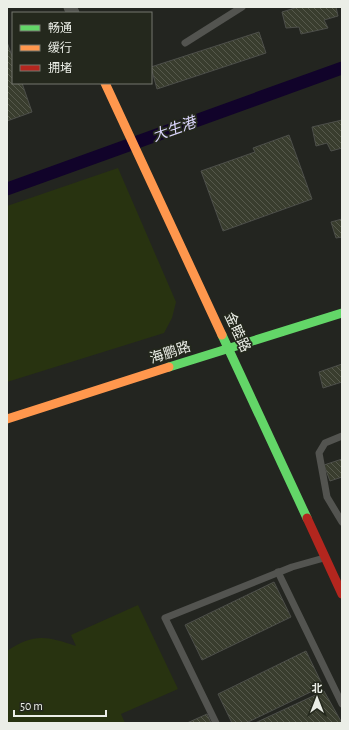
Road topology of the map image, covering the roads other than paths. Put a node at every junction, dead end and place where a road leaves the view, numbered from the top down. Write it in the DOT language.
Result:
graph roads {
  1 [pos="242,7"];
  2 [pos="185,43"];
  3 [pos="105,84"];
  4 [pos="342,313"];
  5 [pos="227,348"];
  6 [pos="7,419"];
  7 [pos="342,436"];
  8 [pos="342,522"];
  9 [pos="325,557"];
  10 [pos="278,572"];
  11 [pos="342,594"];
  12 [pos="342,704"];
  13 [pos="216,723"];
  1 -- 2 [label="lane"];
  3 -- 5 [label="street, 金睦路"];
  4 -- 5 [label="street, 海鹏路"];
  5 -- 6 [label="street, 海鹏路"];
  5 -- 9 [label="street, 金睦路"];
  7 -- 8 [label="lane"];
  9 -- 10 [label="lane"];
  9 -- 11 [label="street, 金睦路"];
  10 -- 12 [label="lane"];
  10 -- 13 [label="lane"];
}
